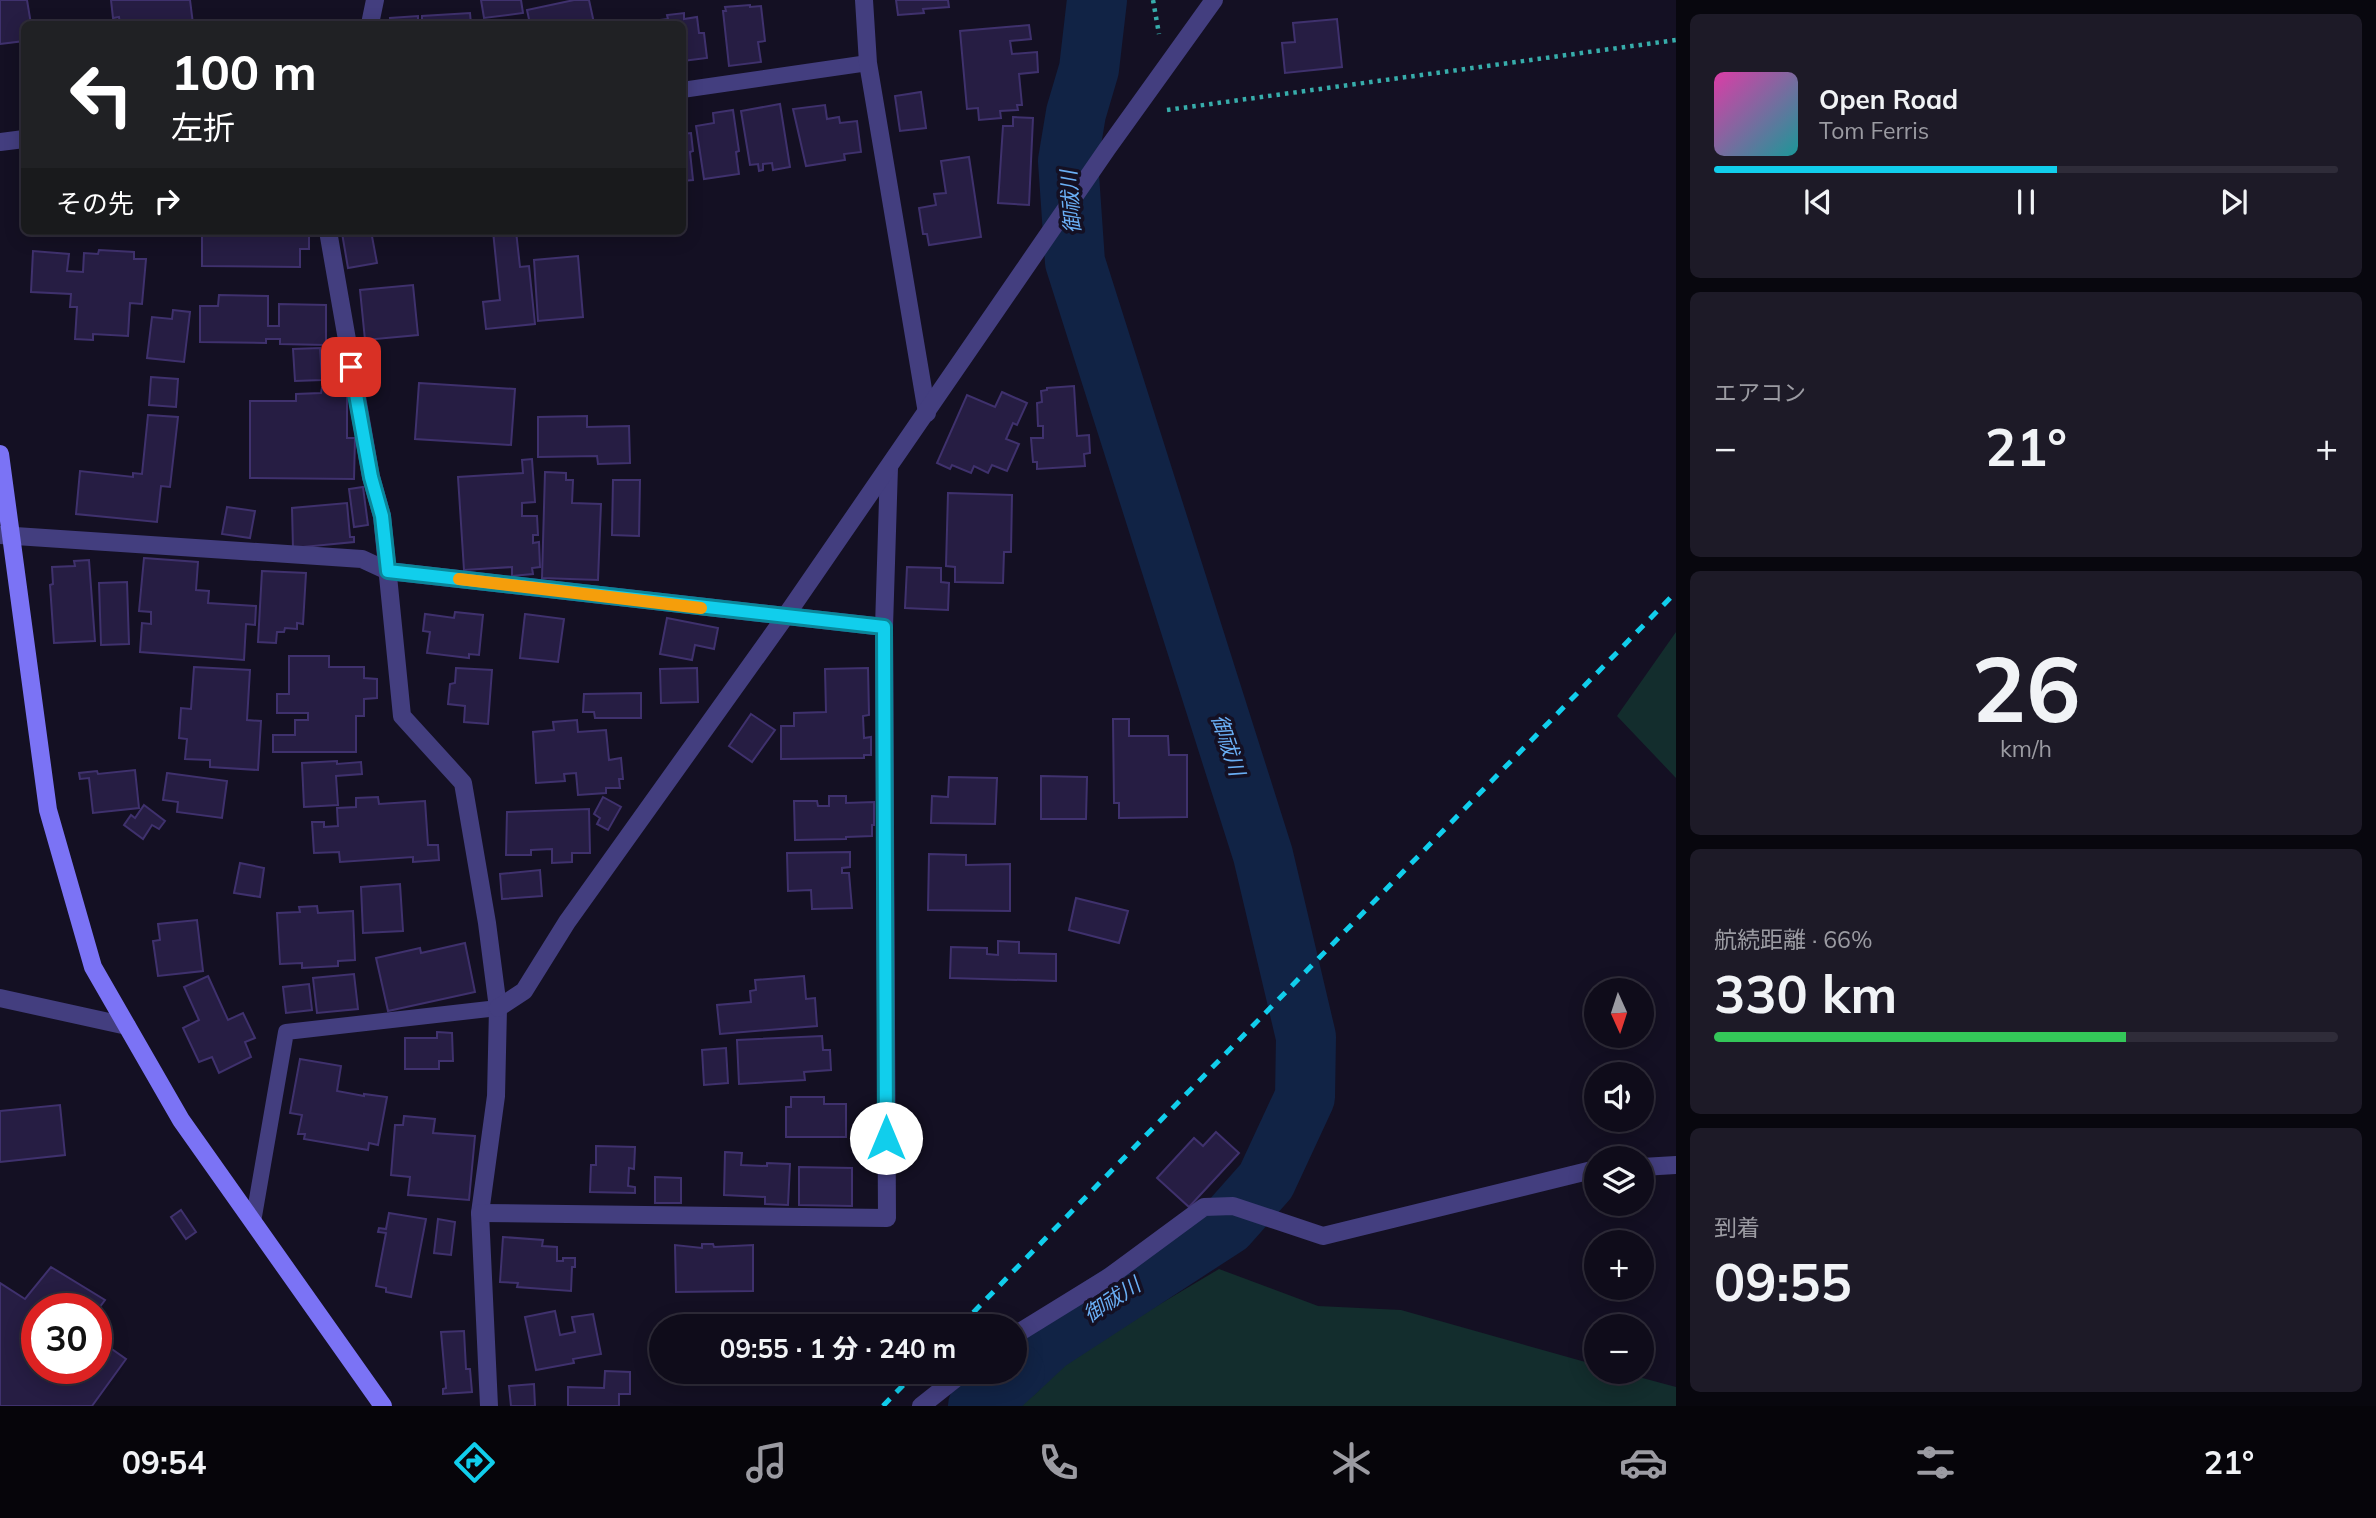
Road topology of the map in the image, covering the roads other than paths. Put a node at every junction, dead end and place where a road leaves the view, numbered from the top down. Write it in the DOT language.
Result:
graph roads {
  1 [pos="375,0"];
  2 [pos="864,0"];
  3 [pos="1214,0"];
  4 [pos="371,21"];
  5 [pos="868,63"];
  6 [pos="686,89"];
  7 [pos="21,139"];
  8 [pos="0,142"];
  9 [pos="329,235"];
  10 [pos="926,413"];
  11 [pos="0,454"];
  12 [pos="889,467"];
  13 [pos="5,534"];
  14 [pos="388,571"];
  15 [pos="785,618"];
  16 [pos="884,627"];
  17 [pos="0,998"];
  18 [pos="498,1008"];
  19 [pos="127,1026"];
  20 [pos="1676,1165"];
  21 [pos="1654,1166"];
  22 [pos="1584,1172"];
  23 [pos="480,1213"];
  24 [pos="254,1222"];
  25 [pos="1027,1328"];
  26 [pos="949,1384"];
  27 [pos="383,1406"];
  28 [pos="489,1406"];
  29 [pos="921,1406"];
  1 -- 4 [label="street"];
  2 -- 5 [label="street"];
  3 -- 10 [label="street"];
  5 -- 6 [label="lane"];
  5 -- 10 [label="street"];
  7 -- 8 [label="street"];
  9 -- 14 [label="street"];
  10 -- 12 [label="street"];
  11 -- 13 [label="street"];
  12 -- 15 [label="street"];
  12 -- 16 [label="street"];
  13 -- 14 [label="street"];
  13 -- 19 [label="street"];
  14 -- 15 [label="street"];
  14 -- 18 [label="street"];
  15 -- 16 [label="street"];
  15 -- 18 [label="street"];
  16 -- 23 [label="street"];
  17 -- 19 [label="street"];
  18 -- 23 [label="street"];
  18 -- 24 [label="lane"];
  19 -- 24 [label="street"];
  20 -- 21 [label="street"];
  22 -- 25 [label="street"];
  23 -- 28 [label="street"];
  24 -- 27 [label="street"];
  26 -- 29 [label="street"];
}
